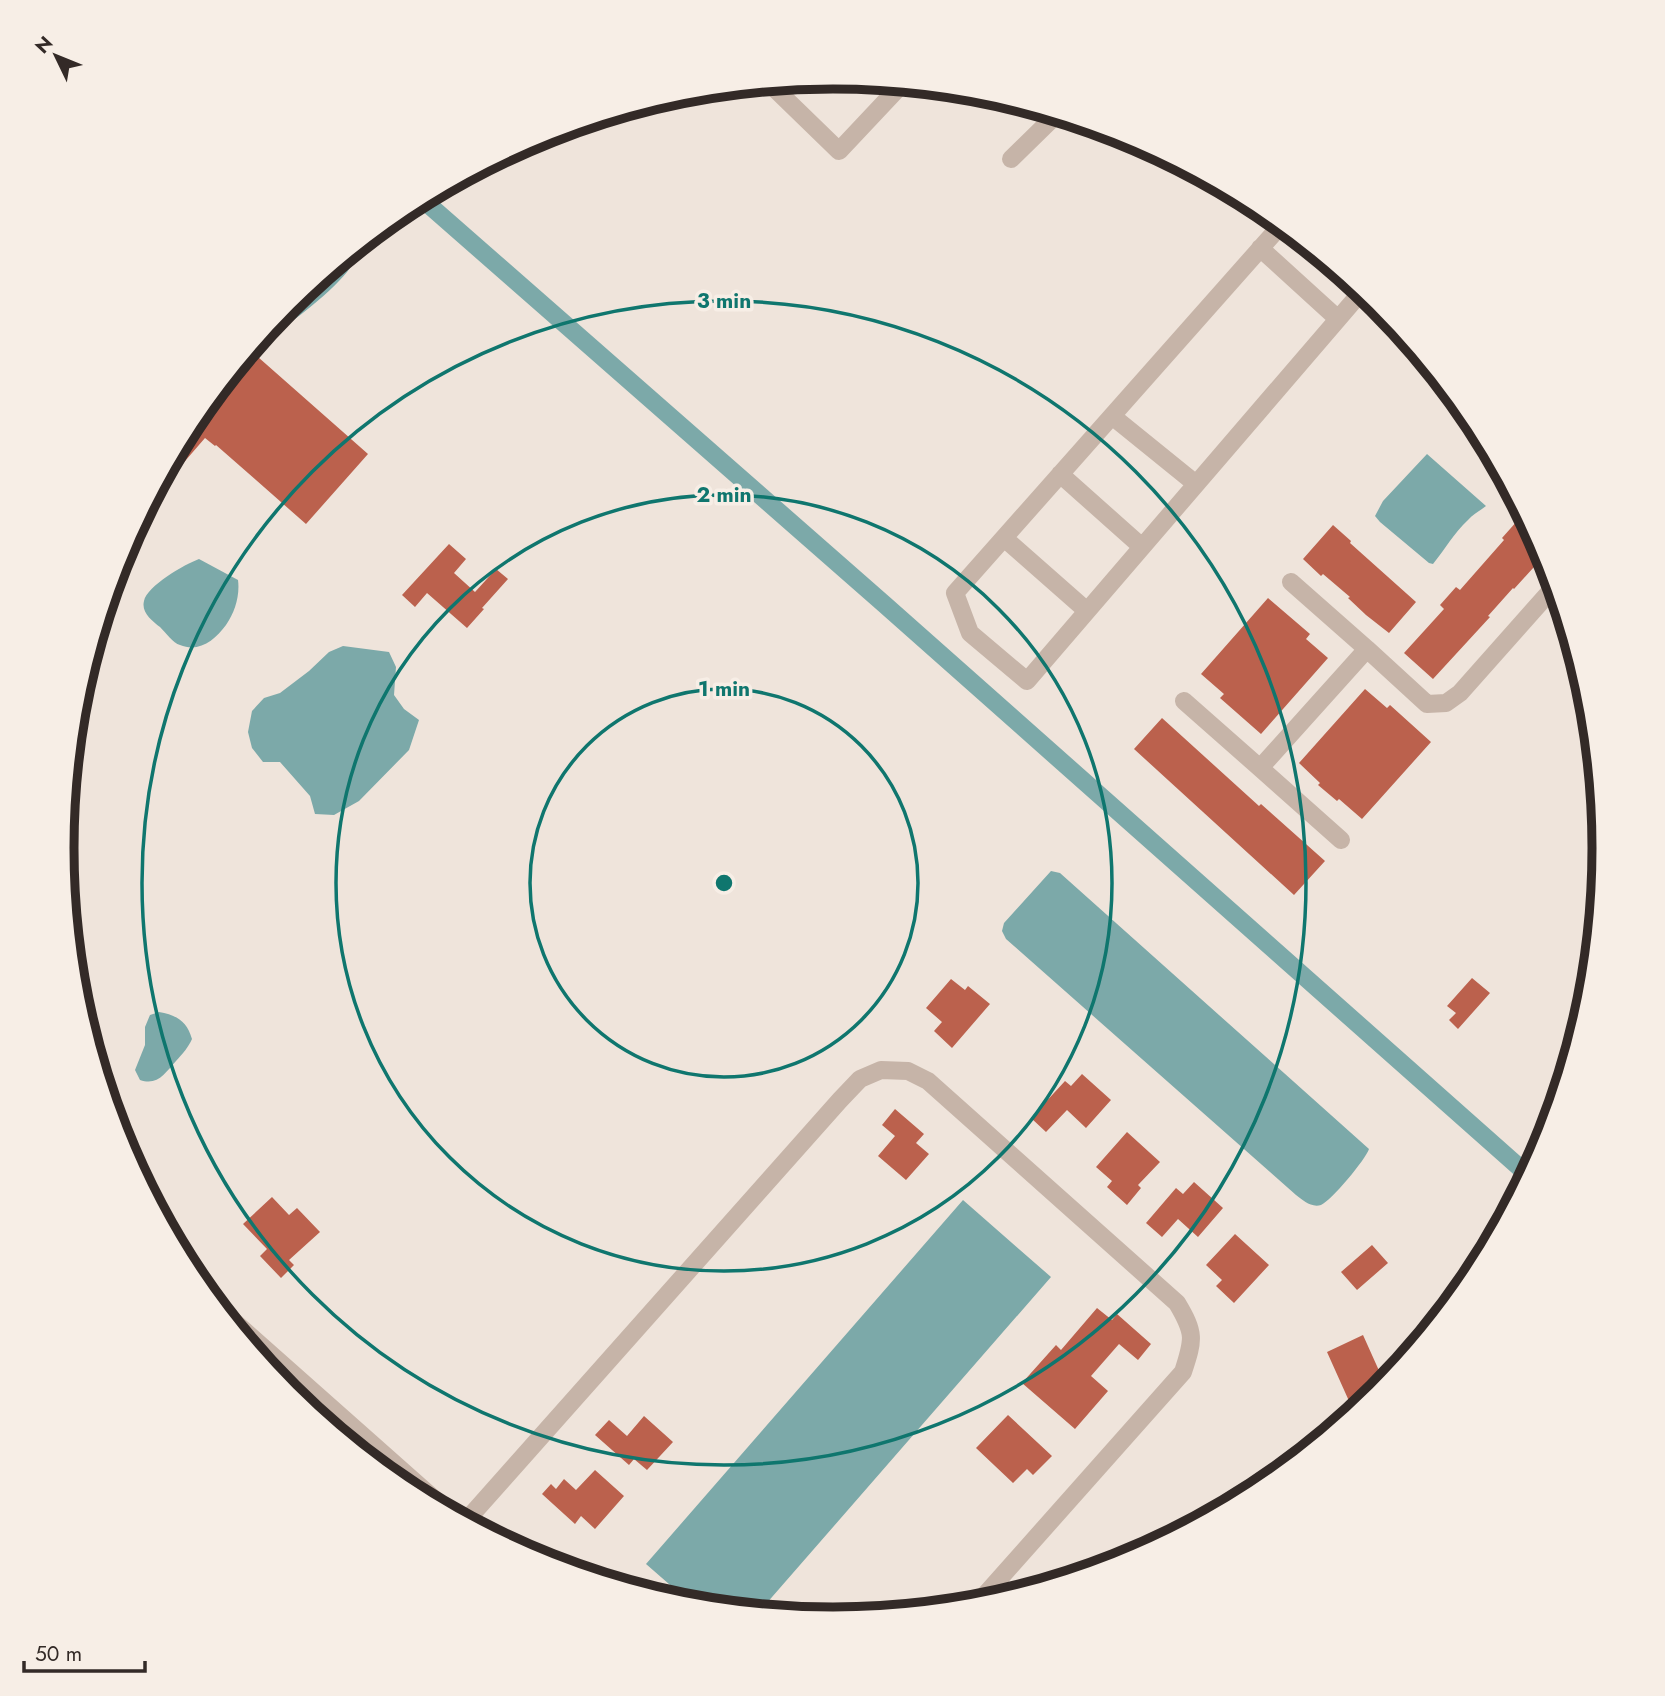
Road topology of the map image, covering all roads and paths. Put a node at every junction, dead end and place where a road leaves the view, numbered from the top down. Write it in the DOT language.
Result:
graph roads {
  1 [pos="778,91"];
  2 [pos="894,92"];
  3 [pos="1050,121"];
  4 [pos="1011,159"];
  5 [pos="1275,232"];
  6 [pos="1260,248"];
  7 [pos="1356,298"];
  8 [pos="1338,319"];
  9 [pos="1112,416"];
  10 [pos="1060,474"];
  11 [pos="1196,484"];
  12 [pos="1004,538"];
  13 [pos="1142,547"];
  14 [pos="1291,582"];
  15 [pos="1548,595"];
  16 [pos="1087,611"];
  17 [pos="1367,649"];
  18 [pos="1184,701"];
  19 [pos="1260,768"];
  20 [pos="1341,840"];
  21 [pos="257,1342"];
  22 [pos="413,1480"];
  23 [pos="471,1515"];
  24 [pos="989,1590"];
  1 -- 2 [label="street"];
  3 -- 4 [label="street"];
  5 -- 6 [label="street"];
  6 -- 8 [label="street"];
  6 -- 9 [label="street"];
  7 -- 8 [label="street"];
  8 -- 11 [label="street"];
  9 -- 10 [label="street"];
  9 -- 11 [label="street"];
  10 -- 12 [label="street"];
  10 -- 13 [label="street"];
  11 -- 13 [label="street"];
  12 -- 16 [label="street"];
  12 -- 16 [label="street"];
  13 -- 16 [label="street"];
  14 -- 17 [label="street"];
  15 -- 17 [label="street"];
  17 -- 19 [label="street"];
  18 -- 19 [label="street"];
  19 -- 20 [label="street"];
  21 -- 22 [label="street"];
  23 -- 24 [label="street"];
}
